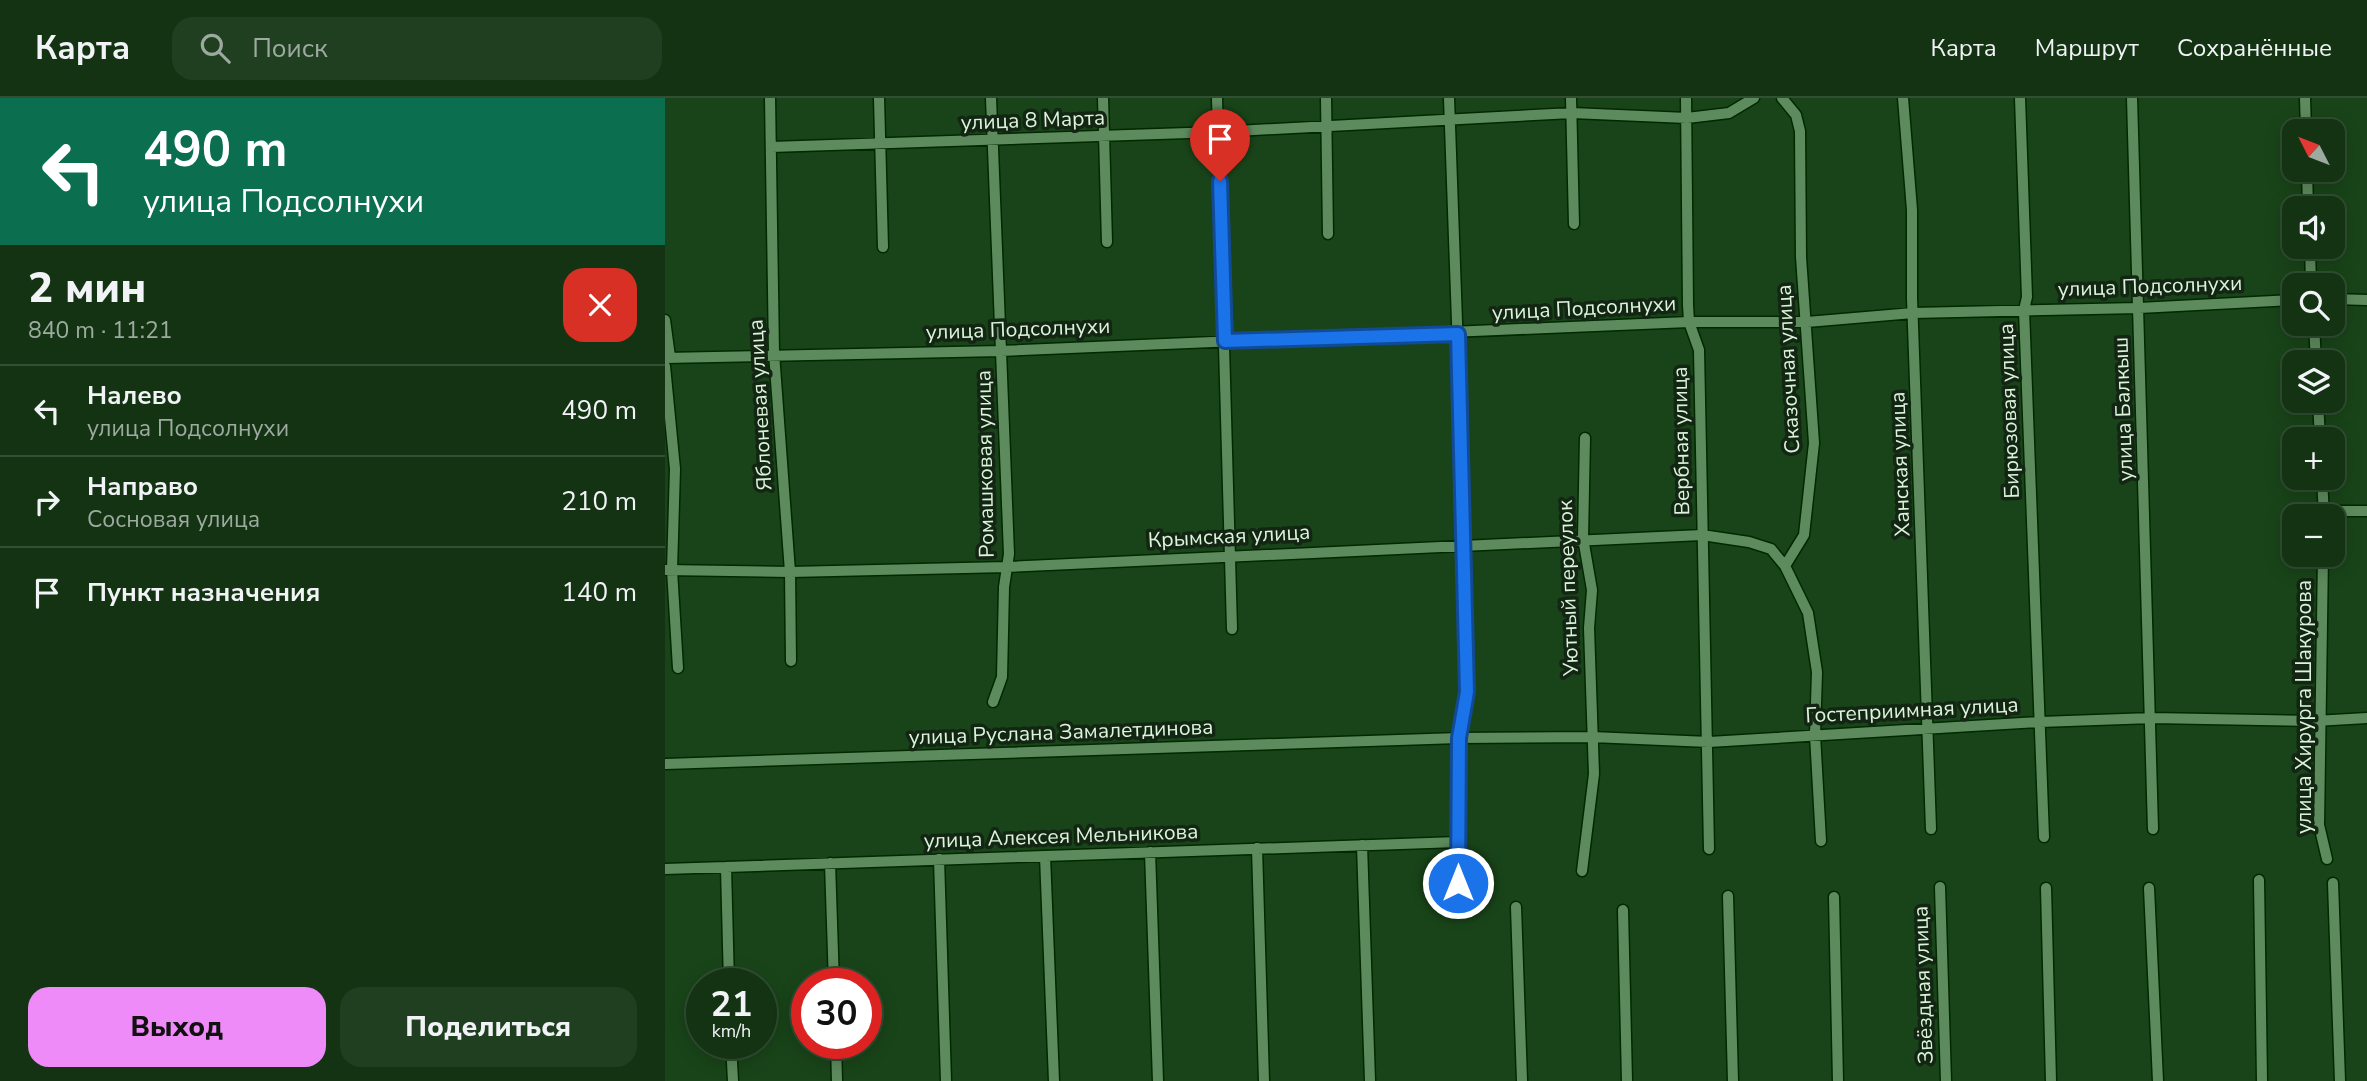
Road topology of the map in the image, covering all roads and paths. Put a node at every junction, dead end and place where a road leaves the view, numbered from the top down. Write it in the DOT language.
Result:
graph roads {
  1 [pos="769,98"];
  2 [pos="879,98"];
  3 [pos="991,98"];
  4 [pos="1103,98"];
  5 [pos="1217,98"];
  6 [pos="1326,98"];
  7 [pos="1449,98"];
  8 [pos="1571,98"];
  9 [pos="1686,98"];
  10 [pos="1754,98"];
  11 [pos="1782,98"];
  12 [pos="1903,98"];
  13 [pos="2020,98"];
  14 [pos="2132,98"];
  15 [pos="2305,98"];
  16 [pos="1571,113"];
  17 [pos="1687,118"];
  18 [pos="2306,119"];
  19 [pos="1450,121"];
  20 [pos="1325,125"];
  21 [pos="1218,132"];
  22 [pos="1104,137"];
  23 [pos="992,141"];
  24 [pos="881,144"];
  25 [pos="771,147"];
  26 [pos="1574,223"];
  27 [pos="1328,234"];
  28 [pos="1107,242"];
  29 [pos="883,247"];
  30 [pos="2345,299"];
  31 [pos="2367,300"];
  32 [pos="2282,301"];
  33 [pos="2139,308"];
  34 [pos="2024,310"];
  35 [pos="1913,313"];
  36 [pos="665,320"];
  37 [pos="1689,322"];
  38 [pos="1807,322"];
  39 [pos="1458,334"];
  40 [pos="1225,341"];
  41 [pos="1001,351"];
  42 [pos="775,353"];
  43 [pos="667,360"];
  44 [pos="1585,438"];
  45 [pos="2367,511"];
  46 [pos="2345,513"];
  47 [pos="1702,535"];
  48 [pos="1583,538"];
  49 [pos="1465,546"];
  50 [pos="1232,556"];
  51 [pos="1785,566"];
  52 [pos="1007,567"];
  53 [pos="2323,567"];
  54 [pos="669,570"];
  55 [pos="790,572"];
  56 [pos="1232,629"];
  57 [pos="792,661"];
  58 [pos="678,668"];
  59 [pos="993,702"];
  60 [pos="2152,718"];
  61 [pos="2367,718"];
  62 [pos="2319,720"];
  63 [pos="2040,722"];
  64 [pos="1929,728"];
  65 [pos="1815,735"];
  66 [pos="1592,737"];
  67 [pos="1459,738"];
  68 [pos="1709,742"];
  69 [pos="665,764"];
  70 [pos="1931,829"];
  71 [pos="2153,829"];
  72 [pos="2044,837"];
  73 [pos="1821,841"];
  74 [pos="1458,842"];
  75 [pos="1362,845"];
  76 [pos="1257,848"];
  77 [pos="1709,849"];
  78 [pos="1150,852"];
  79 [pos="1045,856"];
  80 [pos="939,859"];
  81 [pos="2327,859"];
  82 [pos="830,863"];
  83 [pos="726,867"];
  84 [pos="665,869"];
  85 [pos="1582,871"];
  86 [pos="2259,880"];
  87 [pos="2333,883"];
  88 [pos="1940,887"];
  89 [pos="2046,888"];
  90 [pos="2148,888"];
  91 [pos="1727,896"];
  92 [pos="1834,897"];
  93 [pos="1458,903"];
  94 [pos="1516,908"];
  95 [pos="1623,909"];
  96 [pos="729,968"];
  97 [pos="833,968"];
  98 [pos="732,1059"];
  99 [pos="836,1059"];
  100 [pos="733,1081"];
  101 [pos="837,1081"];
  102 [pos="946,1081"];
  103 [pos="1055,1081"];
  104 [pos="1158,1081"];
  105 [pos="1264,1081"];
  106 [pos="1370,1081"];
  107 [pos="1522,1081"];
  108 [pos="1627,1081"];
  109 [pos="1733,1081"];
  110 [pos="1838,1081"];
  111 [pos="1946,1081"];
  112 [pos="2051,1081"];
  113 [pos="2158,1081"];
  114 [pos="2262,1081"];
  115 [pos="2340,1081"];
  1 -- 25 [label="street, Яблоневая улица"];
  2 -- 24 [label="street"];
  3 -- 23 [label="street, Ромашковая улица"];
  4 -- 22 [label="street"];
  5 -- 21 [label="street"];
  6 -- 20 [label="street"];
  7 -- 19 [label="street"];
  8 -- 16 [label="street"];
  9 -- 17 [label="street, Вербная улица"];
  10 -- 17 [label="street, улица 8 Марта"];
  11 -- 38 [label="street, Сказочная улица"];
  12 -- 35 [label="street, Ханская улица"];
  13 -- 34 [label="street, Бирюзовая улица"];
  14 -- 33 [label="street, улица Балкыш"];
  15 -- 18 [label="street"];
  16 -- 17 [label="street, улица 8 Марта"];
  16 -- 19 [label="street, улица 8 Марта"];
  16 -- 26 [label="street"];
  17 -- 37 [label="street, Вербная улица"];
  19 -- 20 [label="street, улица 8 Марта"];
  19 -- 39 [label="street"];
  20 -- 21 [label="street, улица 8 Марта"];
  20 -- 27 [label="street"];
  21 -- 22 [label="street, улица 8 Марта"];
  21 -- 40 [label="street"];
  22 -- 23 [label="street, улица 8 Марта"];
  22 -- 28 [label="street"];
  23 -- 24 [label="street, улица 8 Марта"];
  23 -- 41 [label="street, Ромашковая улица"];
  24 -- 25 [label="street, улица 8 Марта"];
  24 -- 29 [label="street"];
  25 -- 42 [label="street, Яблоневая улица"];
  30 -- 31 [label="street"];
  32 -- 33 [label="street, улица Подсолнухи"];
  33 -- 34 [label="street, улица Подсолнухи"];
  33 -- 60 [label="street, улица Балкыш"];
  34 -- 35 [label="street, улица Подсолнухи"];
  34 -- 63 [label="street, Бирюзовая улица"];
  35 -- 38 [label="street, улица Подсолнухи"];
  35 -- 64 [label="street, Ханская улица"];
  36 -- 43 [label="street"];
  37 -- 38 [label="street, улица Подсолнухи"];
  37 -- 39 [label="street, улица Подсолнухи"];
  37 -- 47 [label="street, Вербная улица"];
  38 -- 51 [label="street, Сказочная улица"];
  39 -- 40 [label="street, улица Подсолнухи"];
  39 -- 49 [label="street"];
  40 -- 41 [label="street, улица Подсолнухи"];
  40 -- 50 [label="street"];
  41 -- 42 [label="street, улица Подсолнухи"];
  41 -- 52 [label="street, Ромашковая улица"];
  42 -- 43 [label="street, улица Подсолнухи"];
  42 -- 55 [label="street, Яблоневая улица"];
  43 -- 54 [label="street"];
  44 -- 48 [label="street, Уютный переулок"];
  45 -- 46 [label="street"];
  47 -- 48 [label="street, Крымская улица"];
  47 -- 51 [label="street, Крымская улица"];
  47 -- 68 [label="street, Вербная улица"];
  48 -- 49 [label="street, Крымская улица"];
  48 -- 66 [label="street, Уютный переулок"];
  49 -- 50 [label="street, Крымская улица"];
  49 -- 67 [label="street"];
  50 -- 52 [label="street, Крымская улица"];
  50 -- 56 [label="street"];
  51 -- 65 [label="street"];
  52 -- 55 [label="street, Крымская улица"];
  52 -- 59 [label="street, Ромашковая улица"];
  53 -- 62 [label="street, улица Хирурга Шакурова"];
  54 -- 55 [label="street, Крымская улица"];
  54 -- 58 [label="street"];
  55 -- 57 [label="street, Яблоневая улица"];
  60 -- 62 [label="street, Гостеприимная улица"];
  60 -- 63 [label="street, Гостеприимная улица"];
  60 -- 71 [label="street, улица Балкыш"];
  61 -- 62 [label="street, Гостеприимная улица"];
  62 -- 81 [label="street, улица Хирурга Шакурова"];
  63 -- 64 [label="street, Гостеприимная улица"];
  63 -- 72 [label="street, Бирюзовая улица"];
  64 -- 65 [label="street, Гостеприимная улица"];
  64 -- 70 [label="street, Ханская улица"];
  65 -- 68 [label="street, Гостеприимная улица"];
  65 -- 73 [label="street"];
  66 -- 67 [label="street, Гостеприимная улица"];
  66 -- 68 [label="street, Гостеприимная улица"];
  66 -- 85 [label="street, Уютный переулок"];
  67 -- 69 [label="street, улица Руслана Замалетдинова"];
  67 -- 74 [label="street"];
  68 -- 77 [label="street, Вербная улица"];
  74 -- 75 [label="street, улица Алексея Мельникова"];
  74 -- 93 [label="street"];
  75 -- 76 [label="street, улица Алексея Мельникова"];
  75 -- 106 [label="street"];
  76 -- 78 [label="street, улица Алексея Мельникова"];
  76 -- 105 [label="street"];
  78 -- 79 [label="street, улица Алексея Мельникова"];
  78 -- 104 [label="street"];
  79 -- 80 [label="street, улица Алексея Мельникова"];
  79 -- 103 [label="street"];
  80 -- 82 [label="street, улица Алексея Мельникова"];
  80 -- 102 [label="street"];
  82 -- 83 [label="street, улица Алексея Мельникова"];
  82 -- 97 [label="street"];
  83 -- 84 [label="street, улица Алексея Мельникова"];
  83 -- 96 [label="street"];
  86 -- 114 [label="street"];
  87 -- 115 [label="street"];
  88 -- 111 [label="street, Звёздная улица"];
  89 -- 112 [label="street"];
  90 -- 113 [label="street"];
  91 -- 109 [label="street"];
  92 -- 110 [label="street"];
  94 -- 107 [label="street"];
  95 -- 108 [label="street"];
  98 -- 100 [label="street"];
  99 -- 101 [label="street"];
}
